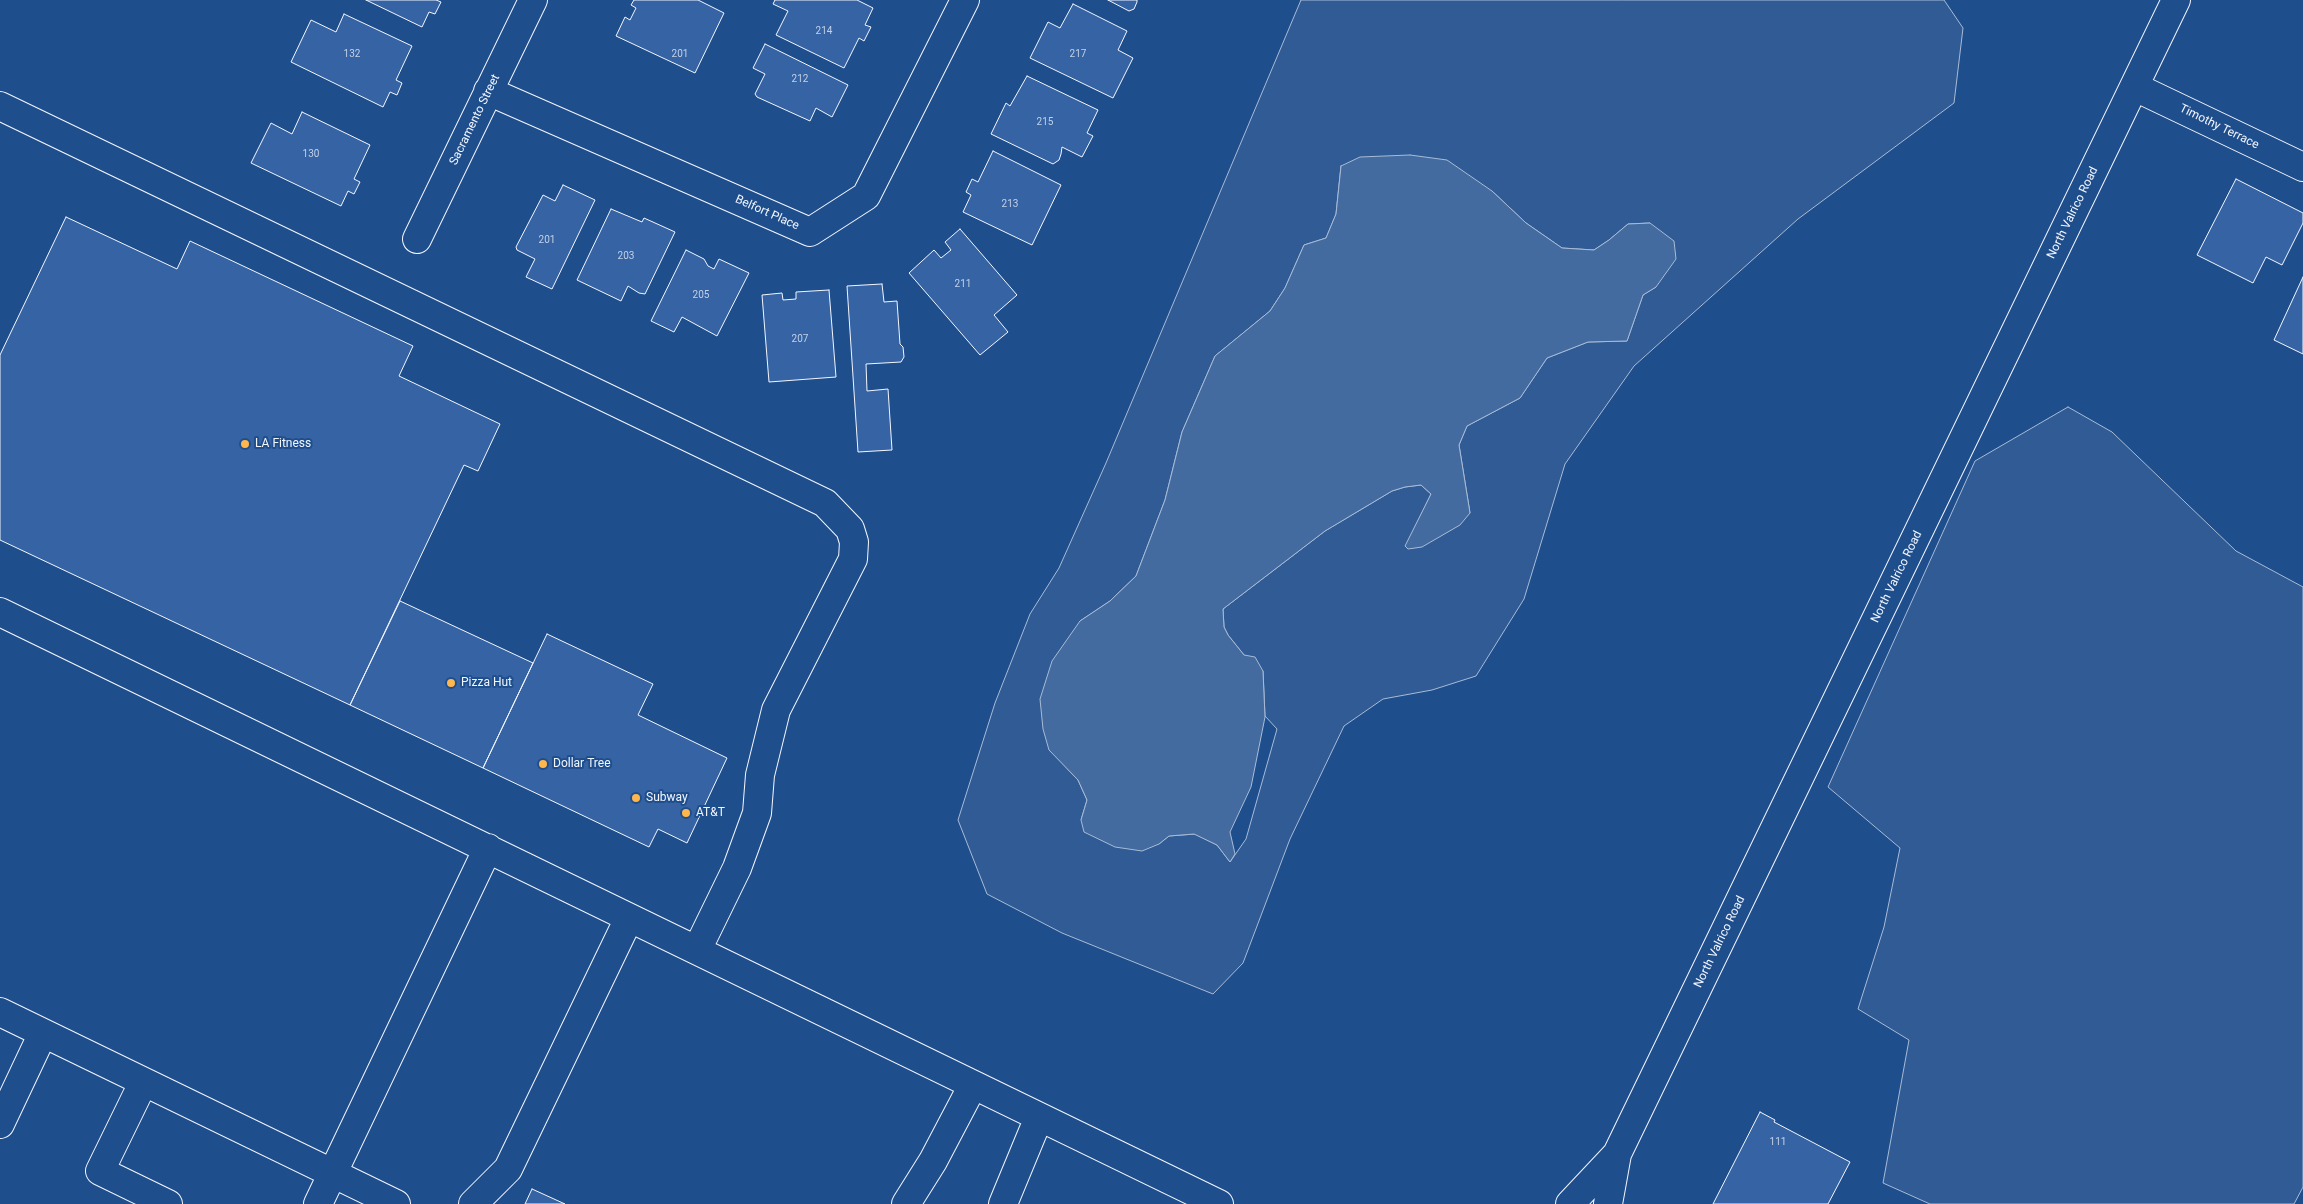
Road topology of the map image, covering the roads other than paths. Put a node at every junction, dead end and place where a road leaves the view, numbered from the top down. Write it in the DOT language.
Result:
graph roads {
  1 [pos="533,0"];
  2 [pos="965,0"];
  3 [pos="2176,0"];
  4 [pos="2135,86"];
  5 [pos="488,91"];
  6 [pos="0,106"];
  7 [pos="2303,167"];
  8 [pos="417,239"];
  9 [pos="0,612"];
  10 [pos="488,848"];
  11 [pos="629,918"];
  12 [pos="697,950"];
  13 [pos="0,1012"];
  14 [pos="43,1033"];
  15 [pos="143,1083"];
  16 [pos="973,1085"];
  17 [pos="1039,1116"];
  18 [pos="0,1124"];
  19 [pos="1618,1154"];
  20 [pos="332,1174"];
  21 [pos="168,1204"];
  22 [pos="318,1204"];
  23 [pos="396,1204"];
  24 [pos="473,1204"];
  25 [pos="906,1204"];
  26 [pos="1003,1204"];
  27 [pos="1219,1204"];
  28 [pos="1570,1204"];
  29 [pos="1608,1204"];
  1 -- 5 [label="street, Sacramento Street"];
  2 -- 5 [label="street, Belfort Place"];
  3 -- 4 [label="street, North Valrico Road"];
  4 -- 7 [label="street, Timothy Terrace"];
  4 -- 19 [label="street, North Valrico Road"];
  5 -- 8 [label="street, Sacramento Street"];
  6 -- 12 [label="street"];
  9 -- 10 [label="street"];
  10 -- 11 [label="street"];
  10 -- 20 [label="street"];
  11 -- 12 [label="street"];
  11 -- 24 [label="street"];
  12 -- 16 [label="street"];
  13 -- 14 [label="street"];
  14 -- 15 [label="street"];
  14 -- 18 [label="street"];
  15 -- 20 [label="street"];
  15 -- 21 [label="street"];
  16 -- 17 [label="street"];
  16 -- 25 [label="street"];
  17 -- 26 [label="street"];
  17 -- 27 [label="street"];
  19 -- 28 [label="street, North Valrico Road"];
  19 -- 29 [label="street, North Valrico Road"];
  20 -- 22 [label="street"];
  20 -- 23 [label="street"];
}
